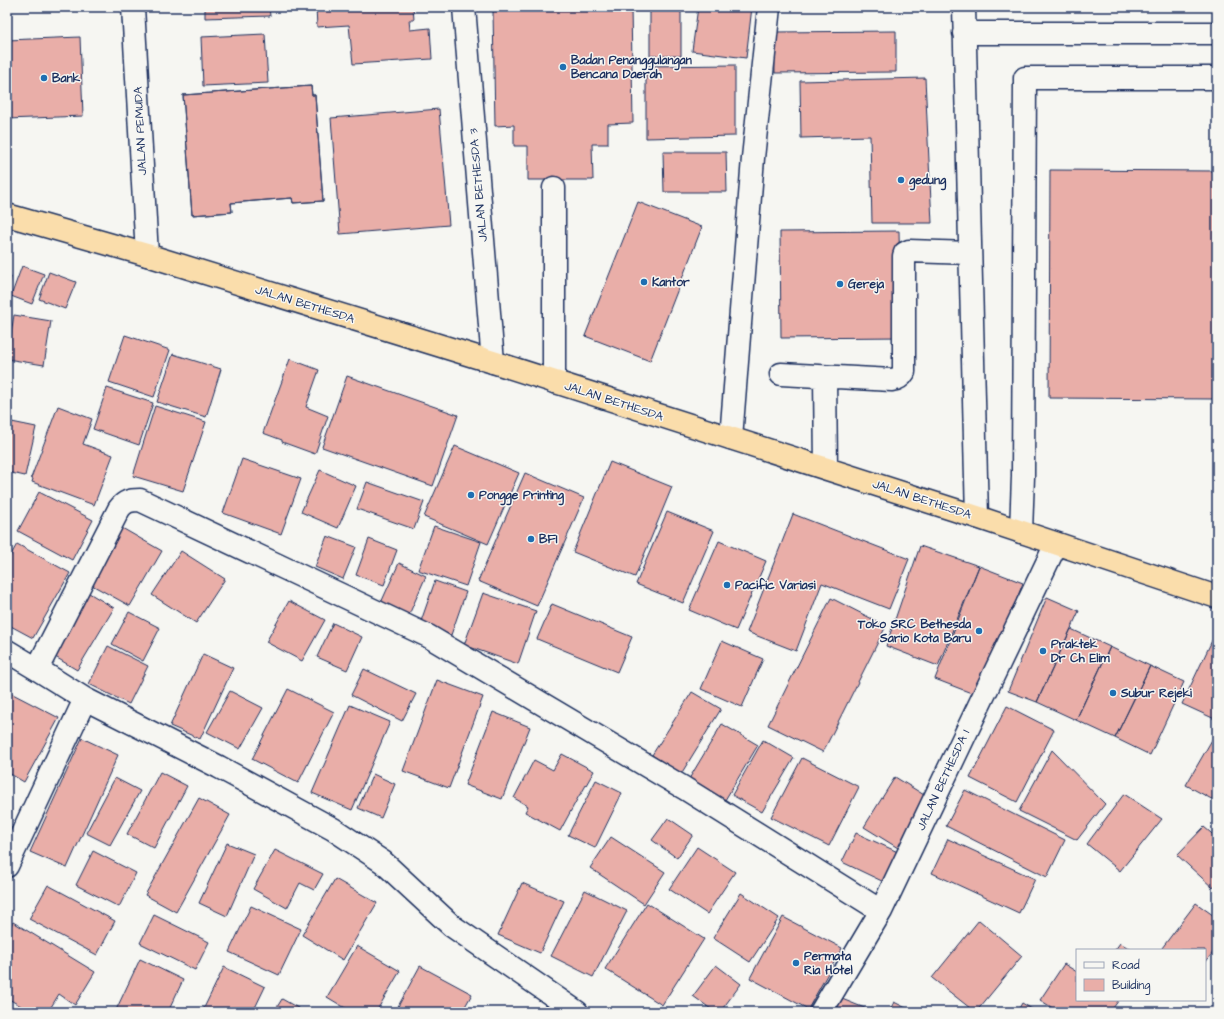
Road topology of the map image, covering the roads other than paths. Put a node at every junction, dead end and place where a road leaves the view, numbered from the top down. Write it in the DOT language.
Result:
graph roads {
  1 [pos="133,7"];
  2 [pos="464,7"];
  3 [pos="769,7"];
  4 [pos="964,7"];
  5 [pos="964,33"];
  6 [pos="1217,33"];
  7 [pos="1217,78"];
  8 [pos="554,188"];
  9 [pos="7,215"];
  10 [pos="970,253"];
  11 [pos="147,255"];
  12 [pos="493,362"];
  13 [pos="781,374"];
  14 [pos="825,376"];
  15 [pos="554,382"];
  16 [pos="731,438"];
  17 [pos="826,468"];
  18 [pos="977,516"];
  19 [pos="1021,532"];
  20 [pos="1056,544"];
  21 [pos="1217,597"];
  22 [pos="7,651"];
  23 [pos="37,669"];
  24 [pos="85,699"];
  25 [pos="7,866"];
  26 [pos="881,911"];
  27 [pos="577,1012"];
  28 [pos="821,1012"];
  1 -- 11 [label="street, JALAN PEMUDA"];
  2 -- 12 [label="street, JALAN BETHESDA 3"];
  3 -- 16 [label="street"];
  4 -- 5 [label="street"];
  5 -- 6 [label="street"];
  5 -- 10 [label="street"];
  7 -- 19 [label="street"];
  8 -- 15 [label="street"];
  9 -- 11 [label="highway, JALAN BETHESDA"];
  10 -- 14 [label="street"];
  10 -- 18 [label="street"];
  11 -- 12 [label="highway, JALAN BETHESDA"];
  12 -- 15 [label="highway, JALAN BETHESDA"];
  13 -- 14 [label="street"];
  14 -- 17 [label="street"];
  15 -- 16 [label="highway, JALAN BETHESDA"];
  16 -- 17 [label="highway, JALAN BETHESDA"];
  17 -- 18 [label="highway, JALAN BETHESDA"];
  18 -- 19 [label="highway, JALAN BETHESDA"];
  19 -- 20 [label="highway, JALAN BETHESDA"];
  20 -- 21 [label="highway, JALAN BETHESDA"];
  20 -- 26 [label="street, JALAN BETHESDA 1"];
  22 -- 23 [label="street"];
  23 -- 24 [label="street"];
  23 -- 26 [label="street"];
  24 -- 25 [label="street"];
  24 -- 27 [label="street"];
  26 -- 28 [label="street, JALAN BETHESDA 1"];
}
